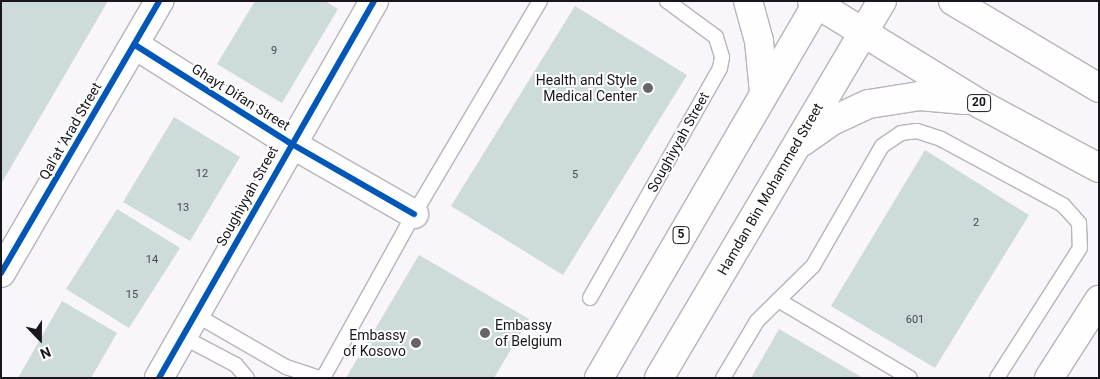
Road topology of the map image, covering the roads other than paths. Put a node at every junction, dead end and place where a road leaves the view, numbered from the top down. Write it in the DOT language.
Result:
graph roads {
  1 [pos="158,1"];
  2 [pos="374,1"];
  3 [pos="540,1"];
  4 [pos="667,1"];
  5 [pos="748,1"];
  6 [pos="882,1"];
  7 [pos="952,1"];
  8 [pos="984,1"];
  9 [pos="816,2"];
  10 [pos="999,27"];
  11 [pos="861,34"];
  12 [pos="135,44"];
  13 [pos="1099,88"];
  14 [pos="764,93"];
  15 [pos="982,105"];
  16 [pos="290,143"];
  17 [pos="788,155"];
  18 [pos="1099,168"];
  19 [pos="414,214"];
  20 [pos="1,273"];
  21 [pos="590,298"];
  22 [pos="778,300"];
  23 [pos="1098,308"];
  24 [pos="189,326"];
  25 [pos="158,378"];
  26 [pos="247,378"];
  27 [pos="319,378"];
  28 [pos="323,378"];
  29 [pos="599,378"];
  30 [pos="660,378"];
  31 [pos="723,378"];
  32 [pos="910,378"];
  33 [pos="997,378"];
  34 [pos="1049,378"];
  1 -- 12 [label="main road, Qal'at 'Arad Street"];
  2 -- 16 [label="main road, Soughiyyah Street"];
  3 -- 19 [label="lane"];
  4 -- 21 [label="lane, Soughiyyah Street"];
  5 -- 14 [label="main road"];
  6 -- 11 [label="main road, Hamdan Bin Mohammed Street"];
  7 -- 10 [label="main road"];
  8 -- 10 [label="main road"];
  9 -- 11 [label="main road, 20"];
  9 -- 14 [label="main road, 5"];
  10 -- 13 [label="main road"];
  11 -- 15 [label="main road, 20"];
  11 -- 17 [label="main road, Hamdan Bin Mohammed Street"];
  12 -- 16 [label="main road, Ghayt Difan Street"];
  12 -- 20 [label="main road, Qal'at 'Arad Street"];
  14 -- 29 [label="main road, 5"];
  15 -- 17 [label="main road"];
  15 -- 18 [label="main road, 20"];
  16 -- 19 [label="main road, Ghayt Difan Street"];
  16 -- 24 [label="main road, Soughiyyah Street"];
  17 -- 30 [label="main road, Hamdan Bin Mohammed Street"];
  19 -- 28 [label="lane"];
  22 -- 31 [label="lane"];
  22 -- 32 [label="lane"];
  22 -- 33 [label="lane"];
  23 -- 34 [label="main road"];
  24 -- 25 [label="main road, Soughiyyah Street"];
  24 -- 26 [label="lane"];
  24 -- 27 [label="lane"];
}
